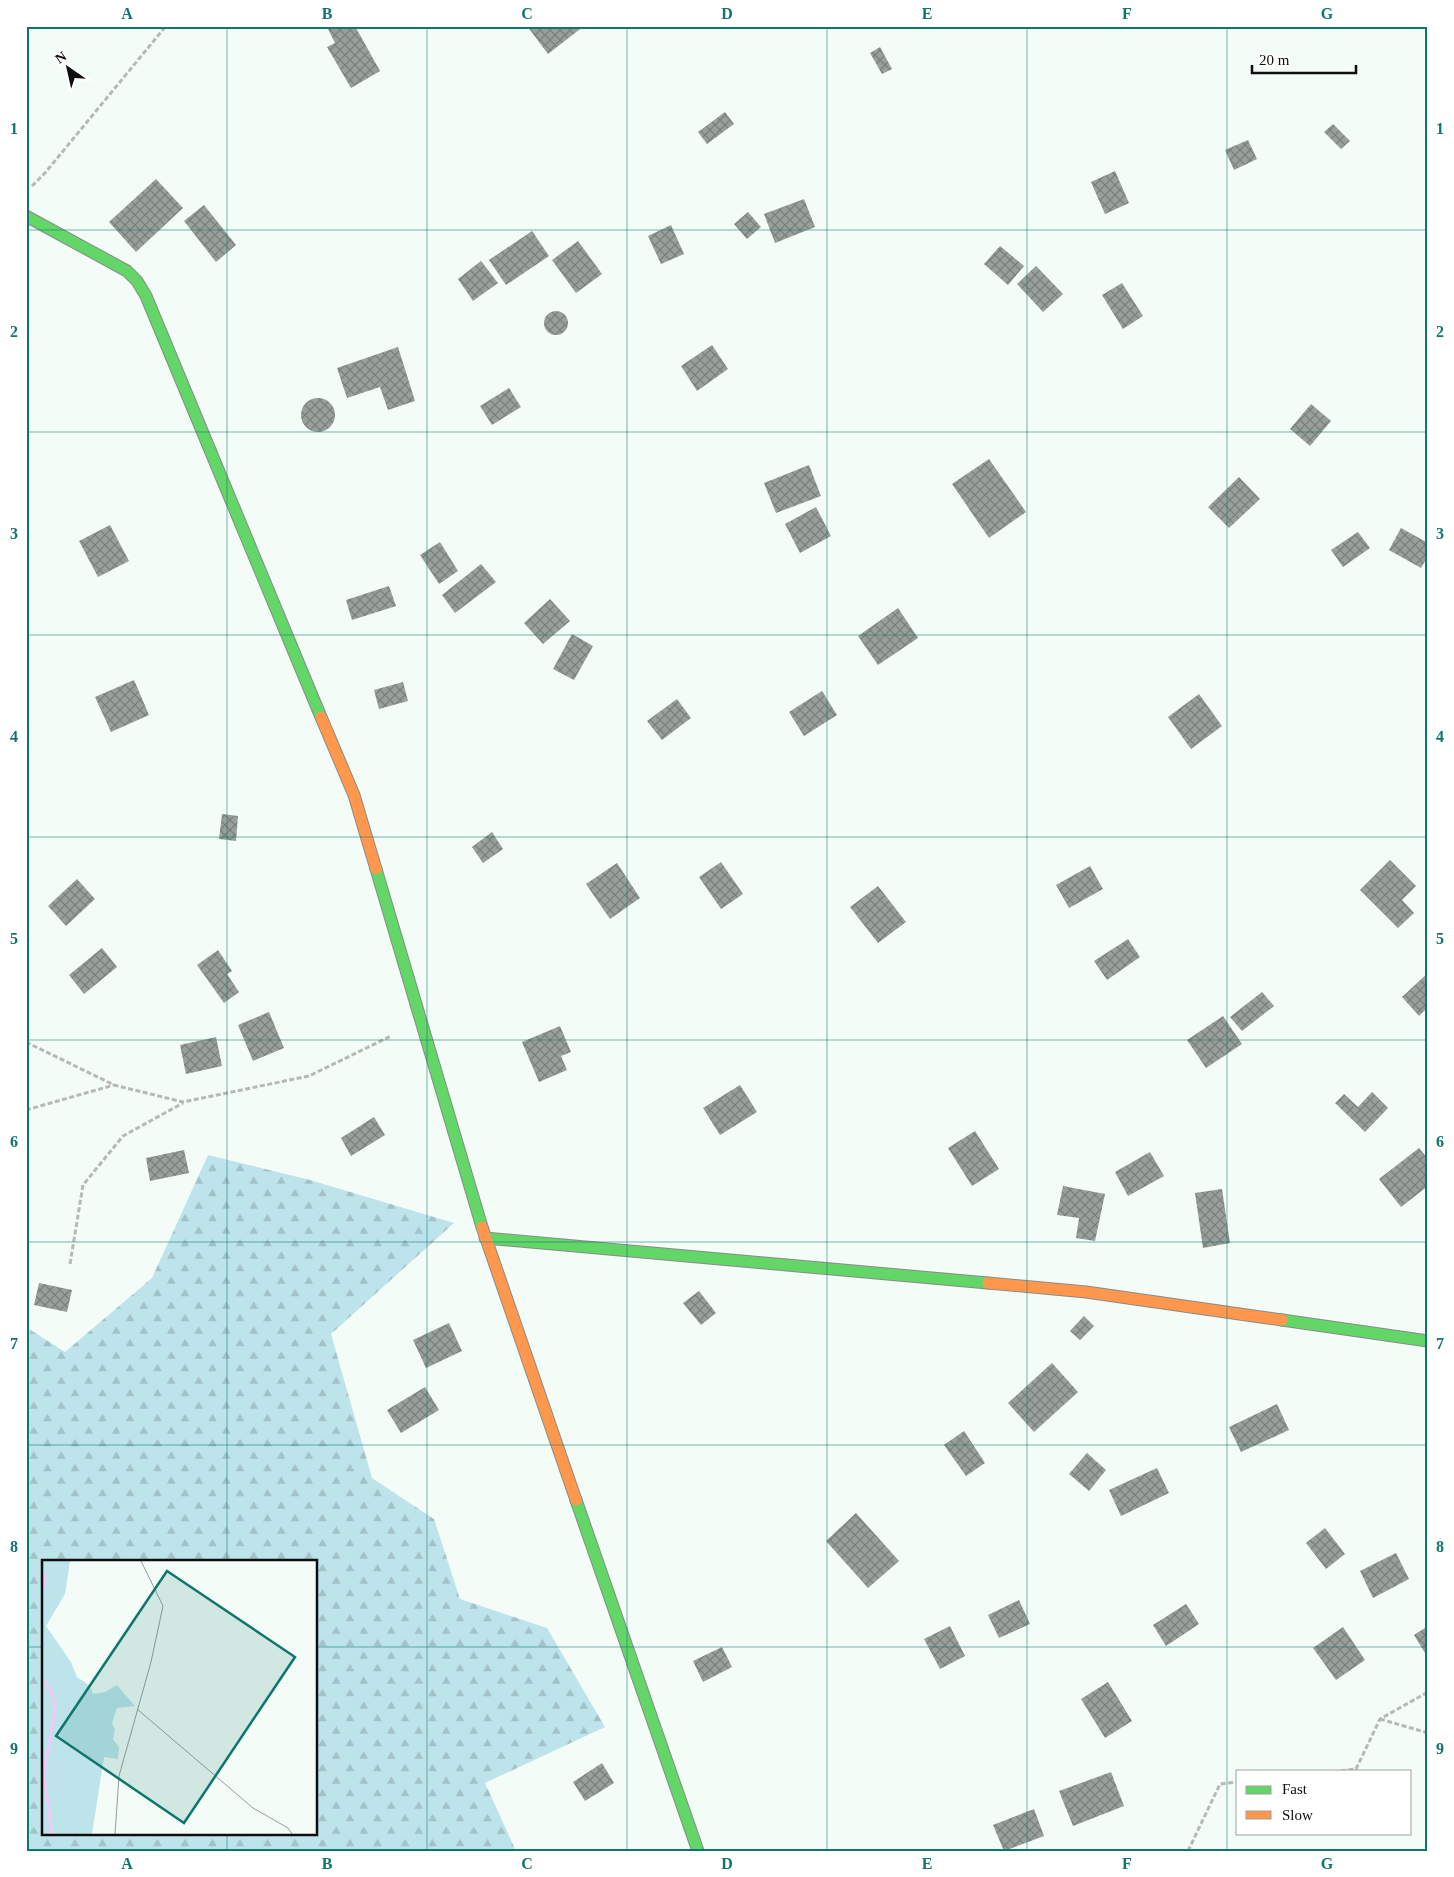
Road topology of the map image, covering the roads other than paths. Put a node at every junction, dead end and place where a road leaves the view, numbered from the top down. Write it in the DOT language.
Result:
graph roads {
  1 [pos="26,216"];
  2 [pos="485,1238"];
  3 [pos="1428,1341"];
  4 [pos="698,1851"];
  1 -- 2 [label="street"];
  2 -- 3 [label="street"];
  2 -- 4 [label="street"];
}
